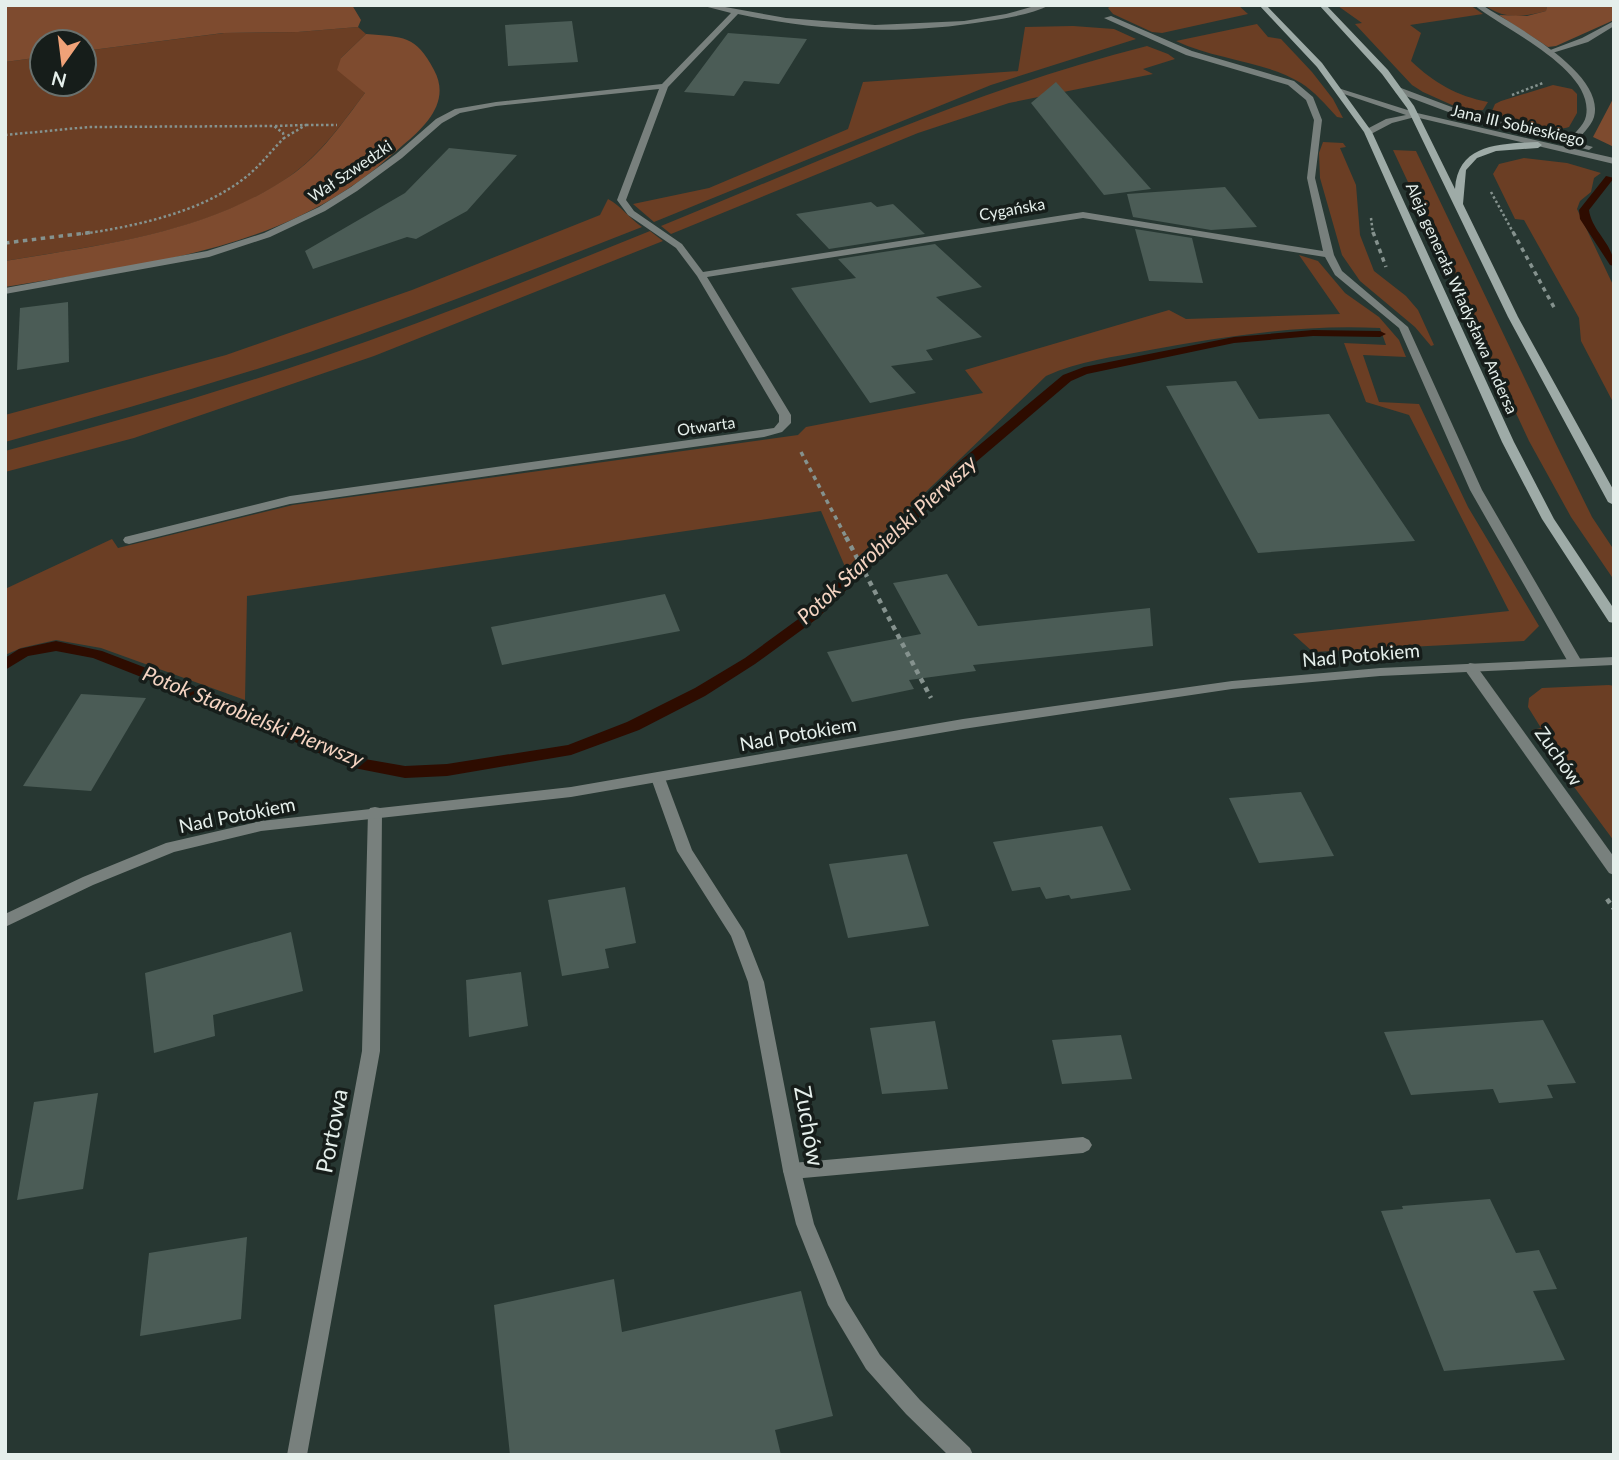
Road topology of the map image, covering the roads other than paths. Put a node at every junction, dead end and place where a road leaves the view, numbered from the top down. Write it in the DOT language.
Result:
graph roads {
  1 [pos="703,5"];
  2 [pos="1046,5"];
  3 [pos="1262,5"];
  4 [pos="1322,5"];
  5 [pos="1479,6"];
  6 [pos="736,12"];
  7 [pos="1108,18"];
  8 [pos="1614,23"];
  9 [pos="1549,52"];
  10 [pos="664,86"];
  11 [pos="1341,90"];
  12 [pos="1398,90"];
  13 [pos="1415,115"];
  14 [pos="1486,120"];
  15 [pos="1368,132"];
  16 [pos="1570,142"];
  17 [pos="1538,145"];
  18 [pos="1614,154"];
  19 [pos="1614,161"];
  20 [pos="1459,204"];
  21 [pos="1329,256"];
  22 [pos="701,275"];
  23 [pos="5,291"];
  24 [pos="1614,502"];
  25 [pos="129,540"];
  26 [pos="1614,619"];
  27 [pos="1614,661"];
  28 [pos="1575,663"];
  29 [pos="1470,667"];
  30 [pos="657,778"];
  31 [pos="375,813"];
  32 [pos="1614,869"];
  33 [pos="5,921"];
  34 [pos="1083,1145"];
  35 [pos="792,1171"];
  36 [pos="297,1455"];
  37 [pos="963,1455"];
  1 -- 6 [label="street"];
  2 -- 6 [label="street"];
  3 -- 11 [label="main road, Aleja generała Władysława Andersa"];
  4 -- 12 [label="main road, Aleja generała Władysława Andersa"];
  5 -- 9 [label="street"];
  6 -- 10 [label="street"];
  7 -- 21 [label="street"];
  8 -- 9 [label="street"];
  9 -- 16 [label="street"];
  10 -- 22 [label="street"];
  10 -- 23 [label="street, Wał Szwedzki"];
  11 -- 13 [label="street, Jana III Sobieskiego"];
  11 -- 15 [label="main road, Aleja generała Władysława Andersa"];
  12 -- 13 [label="main road, Aleja generała Władysława Andersa"];
  12 -- 14 [label="street, Jana III Sobieskiego"];
  13 -- 14 [label="street, Jana III Sobieskiego"];
  13 -- 15 [label="street, Jana III Sobieskiego"];
  13 -- 17 [label="street, Jana III Sobieskiego"];
  13 -- 20 [label="main road, Aleja generała Władysława Andersa"];
  14 -- 16 [label="street, Jana III Sobieskiego"];
  15 -- 26 [label="main road, Aleja generała Władysława Andersa"];
  16 -- 18 [label="street, Jana III Sobieskiego"];
  17 -- 19 [label="street, Jana III Sobieskiego"];
  17 -- 20 [label="main road"];
  20 -- 24 [label="main road, Aleja generała Władysława Andersa"];
  21 -- 22 [label="street, Cygańska"];
  21 -- 28 [label="street"];
  22 -- 25 [label="street, Otwarta"];
  27 -- 28 [label="street, Nad Potokiem"];
  28 -- 29 [label="street, Nad Potokiem"];
  29 -- 30 [label="street, Nad Potokiem"];
  29 -- 32 [label="street, Zuchów"];
  30 -- 31 [label="street, Nad Potokiem"];
  30 -- 35 [label="street, Zuchów"];
  31 -- 33 [label="street, Nad Potokiem"];
  31 -- 36 [label="street, Portowa"];
  34 -- 35 [label="street"];
  35 -- 37 [label="street, Zuchów"];
}
